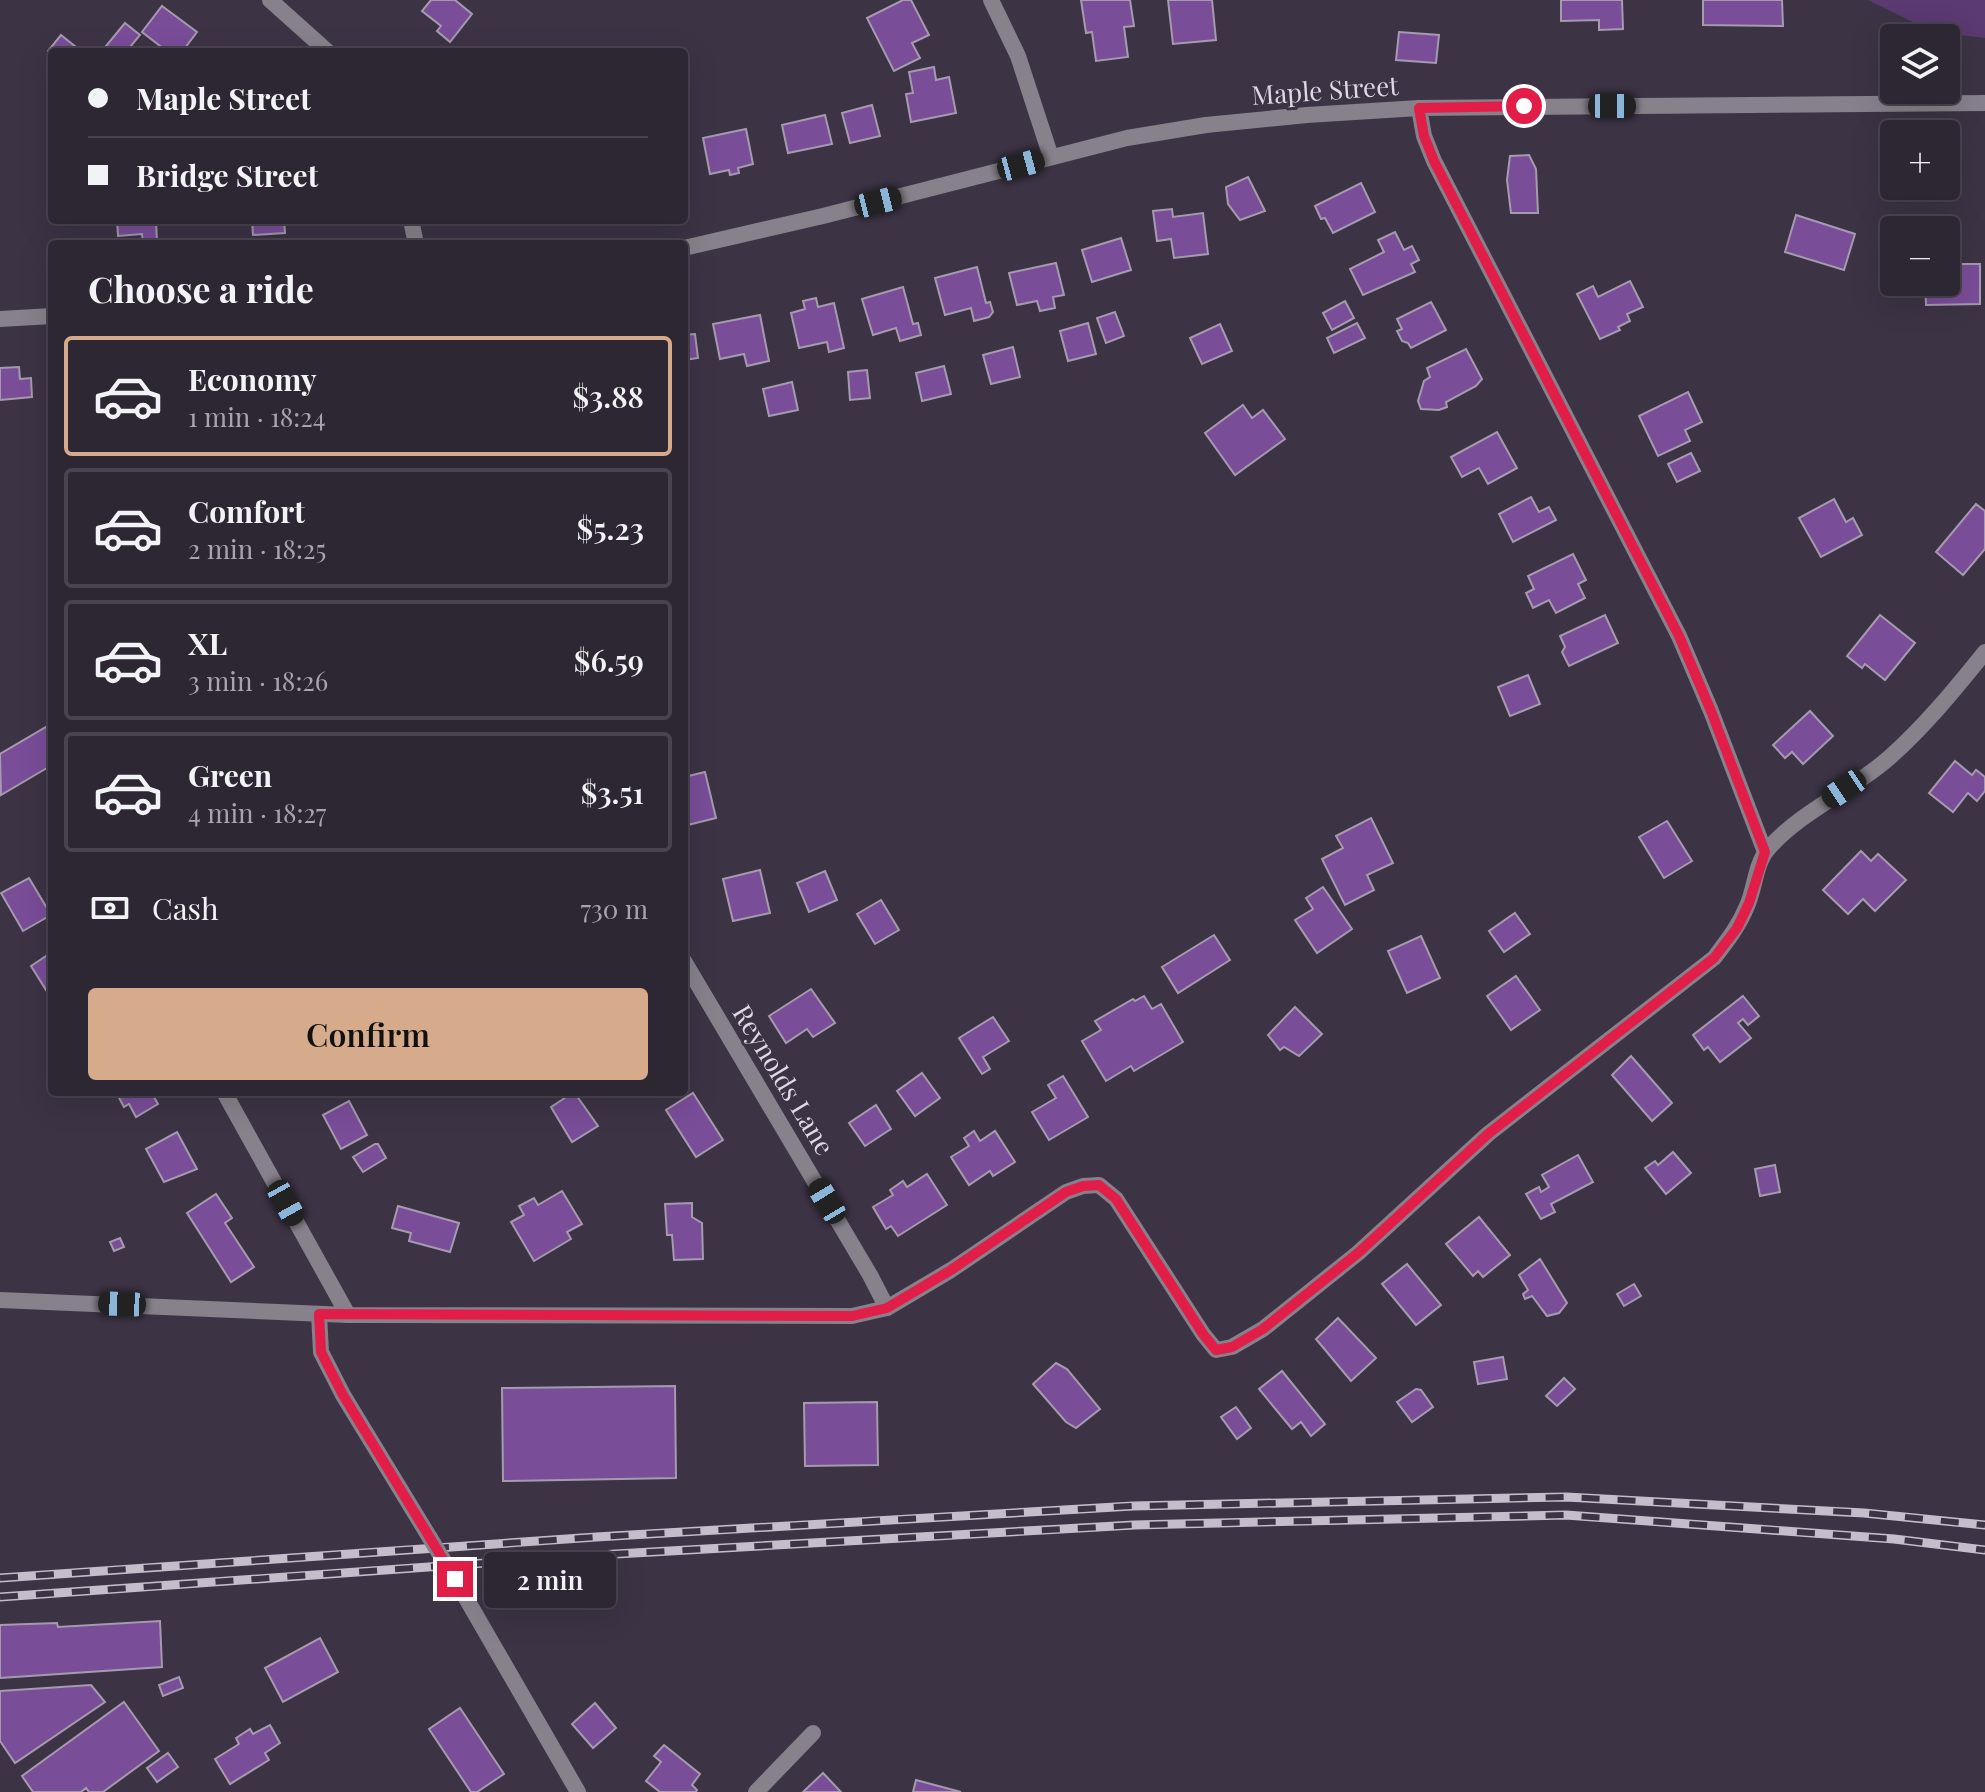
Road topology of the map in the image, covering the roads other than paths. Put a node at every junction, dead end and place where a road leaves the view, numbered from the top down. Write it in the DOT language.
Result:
graph roads {
  1 [pos="270,0"];
  2 [pos="991,0"];
  3 [pos="324,48"];
  4 [pos="1985,103"];
  5 [pos="1419,108"];
  6 [pos="1051,157"];
  7 [pos="688,247"];
  8 [pos="48,316"];
  9 [pos="0,319"];
  10 [pos="1985,652"];
  11 [pos="1765,852"];
  12 [pos="688,968"];
  13 [pos="226,1096"];
  14 [pos="0,1300"];
  15 [pos="887,1308"];
  16 [pos="319,1314"];
  17 [pos="348,1315"];
  18 [pos="813,1733"];
  19 [pos="578,1792"];
  20 [pos="756,1792"];
  1 -- 3 [label="street"];
  2 -- 6 [label="street"];
  4 -- 5 [label="street, Maple Street"];
  5 -- 6 [label="street, Maple Street"];
  5 -- 11 [label="street"];
  6 -- 7 [label="street, Maple Street"];
  8 -- 9 [label="street"];
  10 -- 11 [label="street"];
  11 -- 15 [label="street"];
  12 -- 15 [label="street, Reynolds Lane"];
  13 -- 17 [label="street"];
  14 -- 16 [label="street"];
  15 -- 17 [label="street"];
  16 -- 17 [label="street"];
  16 -- 19 [label="street, bridge"];
  18 -- 20 [label="street"];
}
